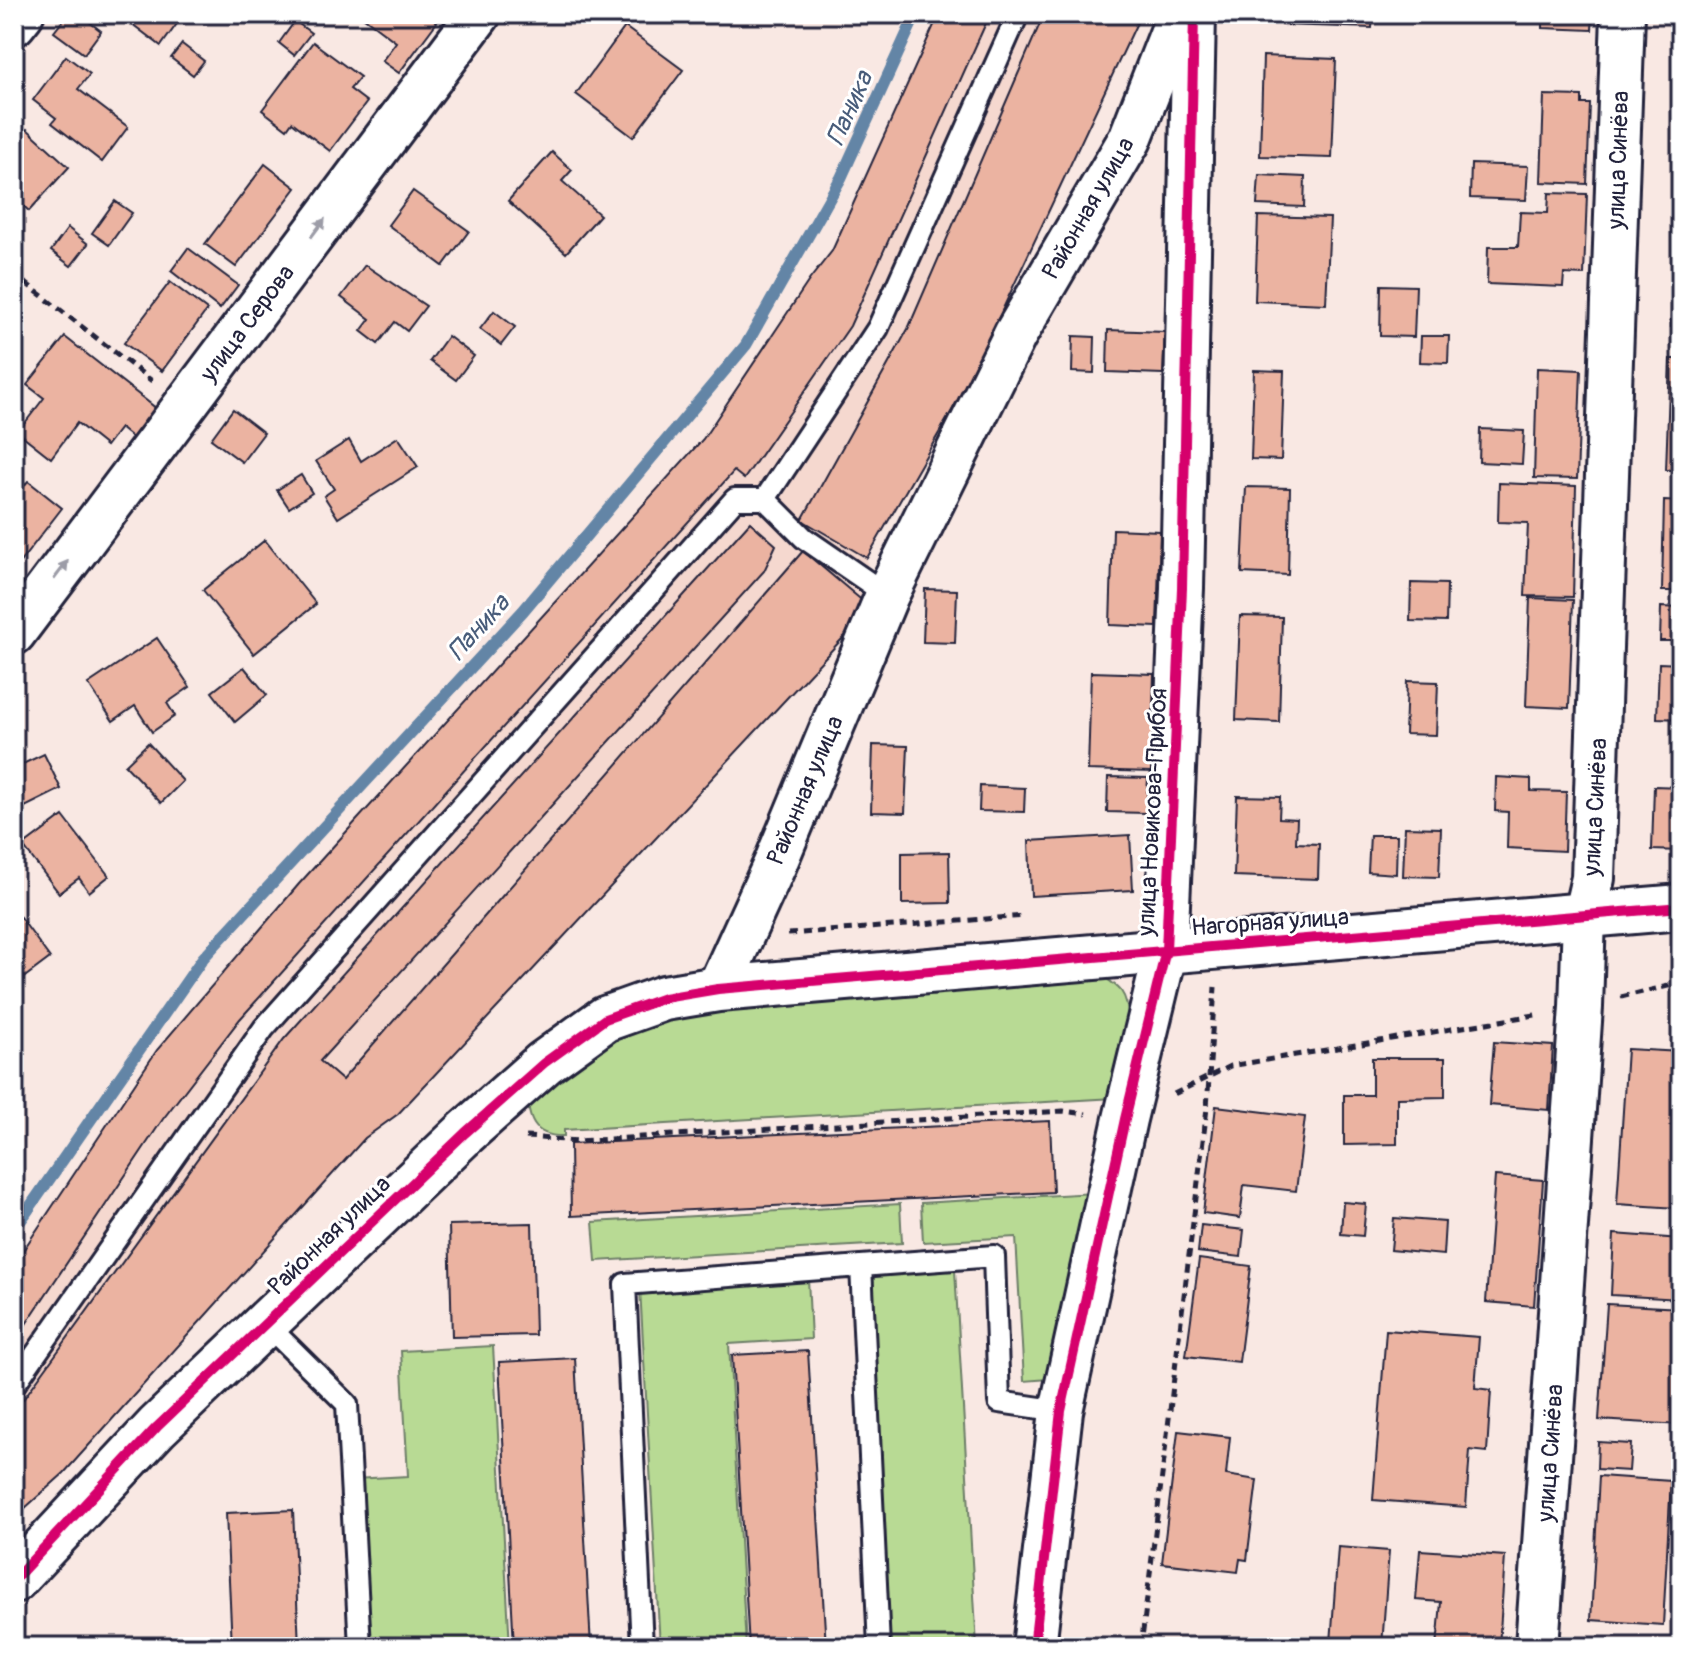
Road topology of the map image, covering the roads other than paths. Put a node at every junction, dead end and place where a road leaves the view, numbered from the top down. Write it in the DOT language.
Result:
graph roads {
  1 [pos="22,14"];
  2 [pos="479,14"];
  3 [pos="1018,14"];
  4 [pos="1179,14"];
  5 [pos="1194,14"];
  6 [pos="1623,14"];
  7 [pos="14,24"];
  8 [pos="765,499"];
  9 [pos="887,595"];
  10 [pos="14,633"];
  11 [pos="1681,907"];
  12 [pos="1584,917"];
  13 [pos="1166,950"];
  14 [pos="718,989"];
  15 [pos="861,1266"];
  16 [pos="265,1323"];
  17 [pos="14,1385"];
  18 [pos="1061,1411"];
  19 [pos="14,1580"];
  20 [pos="360,1647"];
  21 [pos="642,1647"];
  22 [pos="879,1647"];
  23 [pos="1034,1647"];
  24 [pos="1537,1647"];
  1 -- 7 [label="street"];
  10 -- 2 [label="street, улица Серова, one-way"];
  3 -- 8 [label="lane"];
  4 -- 9 [label="street, Районная улица"];
  5 -- 13 [label="street, улица Новикова-Прибоя"];
  6 -- 12 [label="street, улица Синёва"];
  8 -- 9 [label="lane"];
  8 -- 17 [label="lane"];
  9 -- 14 [label="street, Районная улица"];
  11 -- 12 [label="street, Нагорная улица"];
  12 -- 13 [label="street, Нагорная улица"];
  12 -- 24 [label="street, улица Синёва"];
  13 -- 14 [label="street, Нагорная улица"];
  13 -- 18 [label="street, улица Новикова-Прибоя"];
  14 -- 16 [label="street, Районная улица"];
  15 -- 18 [label="lane"];
  15 -- 21 [label="lane"];
  15 -- 22 [label="lane"];
  16 -- 19 [label="street, Районная улица"];
  16 -- 20 [label="lane"];
  18 -- 23 [label="street, улица Новикова-Прибоя"];
}
